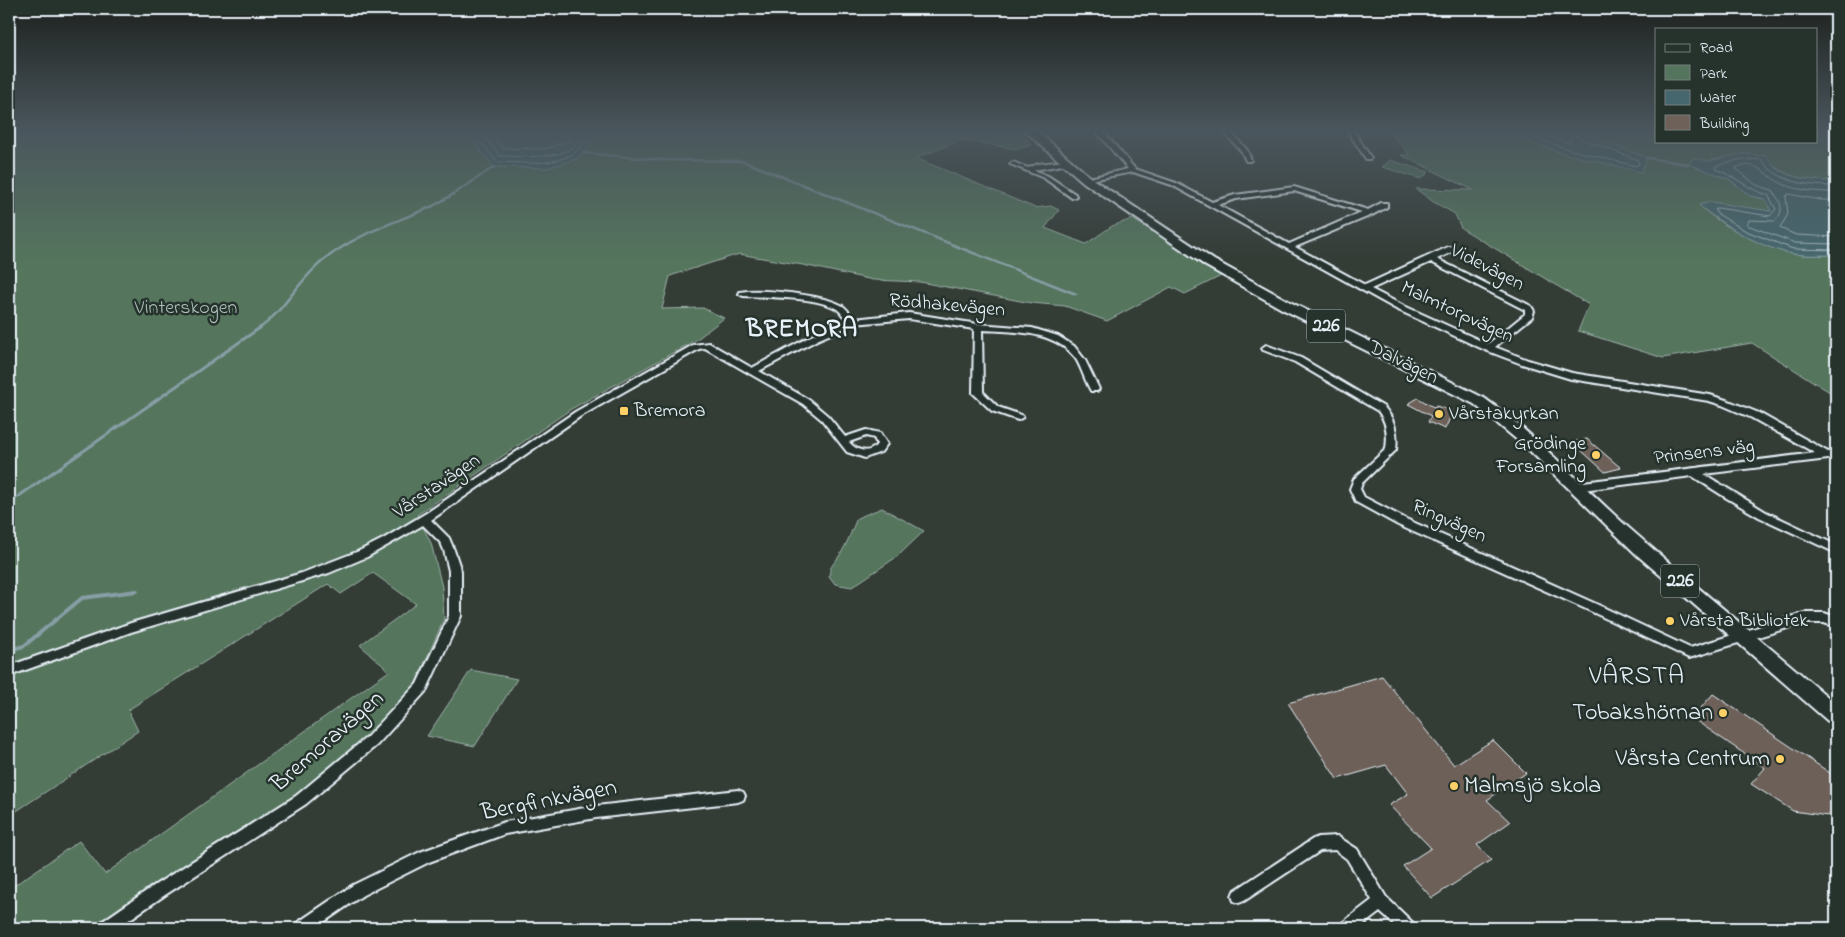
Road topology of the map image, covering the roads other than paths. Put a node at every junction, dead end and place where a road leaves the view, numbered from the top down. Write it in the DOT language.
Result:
graph roads {
  1 [pos="1038,174"];
  2 [pos="1079,174"];
  3 [pos="1116,174"];
  4 [pos="1145,174"];
  5 [pos="1087,180"];
  6 [pos="1072,196"];
  7 [pos="1213,204"];
  8 [pos="1384,205"];
  9 [pos="1369,212"];
  10 [pos="1289,247"];
  11 [pos="1451,249"];
  12 [pos="1431,258"];
  13 [pos="1366,288"];
  14 [pos="743,294"];
  15 [pos="852,322"];
  16 [pos="978,328"];
  17 [pos="1266,348"];
  18 [pos="1488,348"];
  19 [pos="751,372"];
  20 [pos="1094,389"];
  21 [pos="1018,417"];
  22 [pos="844,441"];
  23 [pos="1832,455"];
  24 [pos="1694,472"];
  25 [pos="1576,487"];
  26 [pos="424,520"];
  27 [pos="1836,549"];
  28 [pos="1836,622"];
  29 [pos="1744,636"];
  30 [pos="9,671"];
  31 [pos="1836,716"];
  32 [pos="738,796"];
  33 [pos="1238,896"];
  34 [pos="1381,902"];
  35 [pos="105,928"];
  36 [pos="302,928"];
  37 [pos="1347,928"];
  38 [pos="1408,928"];
  1 -- 6 [label="street"];
  2 -- 5 [label="main road, Dalvägen / 226"];
  3 -- 5 [label="street"];
  4 -- 7 [label="street, Malmtorpvägen"];
  5 -- 25 [label="main road, Dalvägen / 226"];
  7 -- 9 [label="street"];
  7 -- 10 [label="street, Malmtorpvägen"];
  8 -- 9 [label="street"];
  9 -- 10 [label="street"];
  10 -- 13 [label="street, Malmtorpvägen"];
  11 -- 12 [label="street, Videvägen"];
  12 -- 13 [label="street, Videvägen"];
  12 -- 18 [label="street, Videvägen"];
  13 -- 18 [label="street, Malmtorpvägen"];
  14 -- 15 [label="street"];
  15 -- 16 [label="street, Rödhakevägen"];
  15 -- 19 [label="street, Rödhakevägen"];
  16 -- 20 [label="street, Rödhakevägen"];
  16 -- 21 [label="street"];
  17 -- 29 [label="street, Ringvägen"];
  18 -- 23 [label="street, Malmtorpvägen"];
  19 -- 22 [label="street, Vårstavägen"];
  19 -- 26 [label="street, Vårstavägen"];
  23 -- 24 [label="street, Prinsens väg"];
  24 -- 25 [label="street, Prinsens väg"];
  24 -- 27 [label="street"];
  25 -- 29 [label="main road, Dalvägen / 226"];
  26 -- 30 [label="street, Vårstavägen"];
  26 -- 35 [label="street, Bremoravägen"];
  28 -- 29 [label="street"];
  29 -- 31 [label="main road, Dalvägen / 226"];
  32 -- 36 [label="street, Bergfinkvägen"];
  33 -- 34 [label="street"];
  34 -- 37 [label="street"];
  34 -- 38 [label="street"];
}
